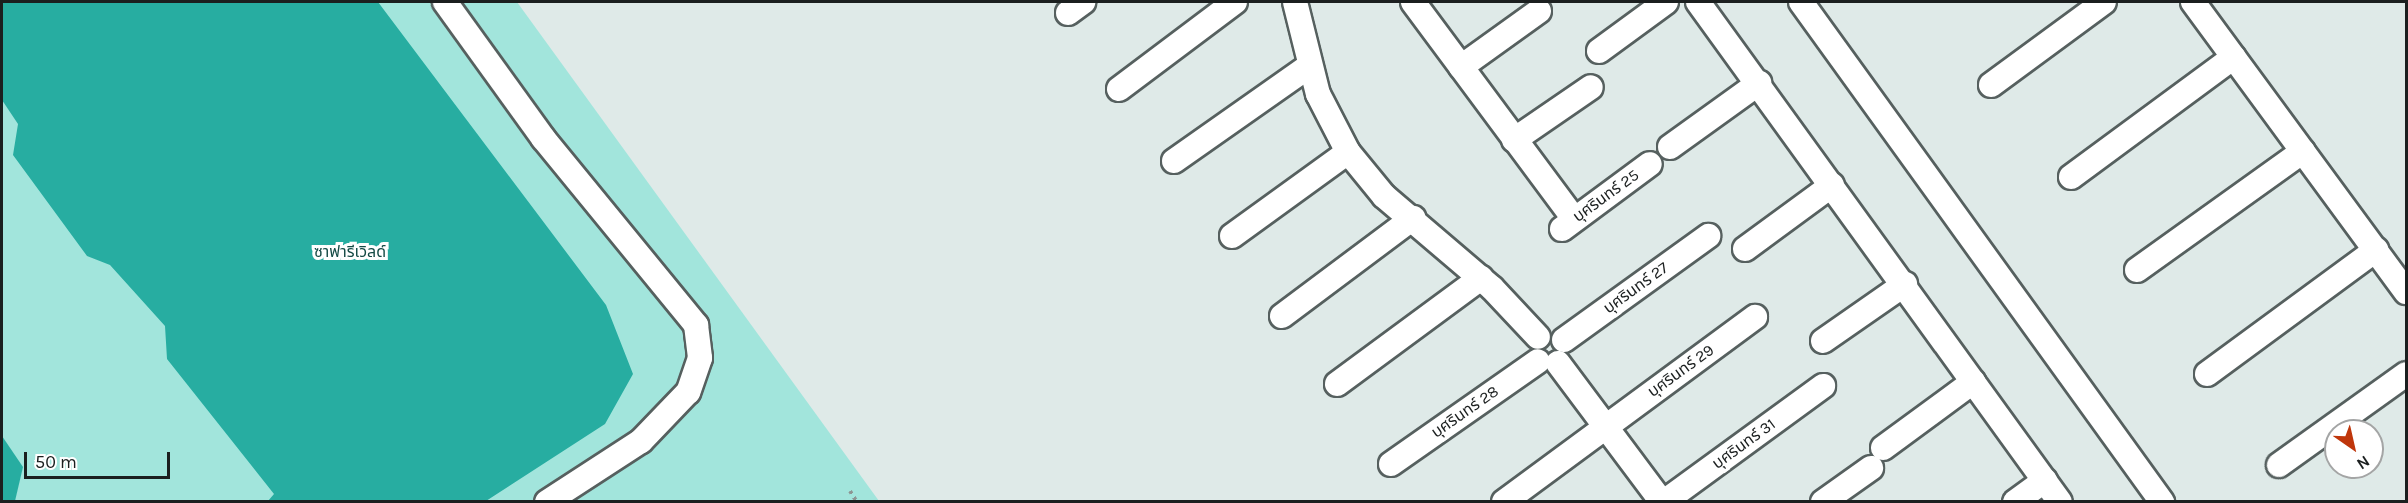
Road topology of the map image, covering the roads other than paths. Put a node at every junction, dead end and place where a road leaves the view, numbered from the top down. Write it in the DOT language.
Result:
graph roads {
  1 [pos="446,2"];
  2 [pos="1235,2"];
  3 [pos="1295,2"];
  4 [pos="1413,2"];
  5 [pos="1666,2"];
  6 [pos="1698,2"];
  7 [pos="1801,2"];
  8 [pos="2104,2"];
  9 [pos="2193,2"];
  10 [pos="1539,11"];
  11 [pos="1599,51"];
  12 [pos="2234,57"];
  13 [pos="1309,66"];
  14 [pos="1461,67"];
  15 [pos="1759,84"];
  16 [pos="1991,85"];
  17 [pos="1591,87"];
  18 [pos="1119,89"];
  19 [pos="1514,140"];
  20 [pos="1670,147"];
  21 [pos="1348,152"];
  22 [pos="2303,152"];
  23 [pos="1174,161"];
  24 [pos="1650,164"];
  25 [pos="2071,177"];
  26 [pos="1832,185"];
  27 [pos="1413,218"];
  28 [pos="1232,236"];
  29 [pos="1708,236"];
  30 [pos="1745,249"];
  31 [pos="2376,250"];
  32 [pos="2137,270"];
  33 [pos="1482,278"];
  34 [pos="1905,284"];
  35 [pos="2406,292"];
  36 [pos="1282,316"];
  37 [pos="1755,317"];
  38 [pos="1823,340"];
  39 [pos="1545,354"];
  40 [pos="2206,374"];
  41 [pos="2406,374"];
  42 [pos="1973,382"];
  43 [pos="1337,384"];
  44 [pos="1823,386"];
  45 [pos="1607,425"];
  46 [pos="1391,464"];
  47 [pos="2279,465"];
  48 [pos="2045,480"];
  49 [pos="547,501"];
  50 [pos="1504,501"];
  51 [pos="1663,501"];
  52 [pos="1823,501"];
  53 [pos="2015,501"];
  54 [pos="2060,501"];
  55 [pos="2162,501"];
  1 -- 49 [label="street"];
  2 -- 18 [label="street"];
  3 -- 13 [label="street"];
  4 -- 14 [label="street"];
  5 -- 11 [label="street"];
  6 -- 15 [label="street"];
  7 -- 55 [label="street"];
  8 -- 16 [label="street"];
  9 -- 12 [label="street"];
  10 -- 14 [label="street"];
  12 -- 22 [label="street"];
  12 -- 25 [label="street"];
  13 -- 21 [label="street"];
  13 -- 23 [label="street"];
  14 -- 19 [label="street"];
  15 -- 20 [label="street"];
  15 -- 26 [label="street"];
  17 -- 19 [label="street"];
  19 -- 24 [label="street, บุศรินทร์ 25"];
  21 -- 27 [label="street"];
  21 -- 28 [label="street"];
  22 -- 31 [label="street"];
  22 -- 32 [label="street"];
  26 -- 30 [label="street"];
  26 -- 34 [label="street"];
  27 -- 33 [label="street"];
  27 -- 36 [label="street"];
  29 -- 39 [label="street, บุศรินทร์ 27"];
  31 -- 35 [label="street"];
  31 -- 40 [label="street"];
  33 -- 39 [label="street"];
  33 -- 43 [label="street"];
  34 -- 38 [label="street"];
  34 -- 42 [label="street"];
  37 -- 45 [label="street, บุศรินทร์ 29"];
  39 -- 45 [label="street"];
  39 -- 46 [label="street, บุศรินทร์ 28"];
  41 -- 47 [label="street"];
  42 -- 48 [label="street"];
  42 -- 52 [label="street"];
  44 -- 51 [label="street, บุศรินทร์ 31"];
  45 -- 50 [label="street, บุศรินทร์ 29"];
  45 -- 51 [label="street"];
  48 -- 53 [label="street"];
  48 -- 54 [label="street"];
}
